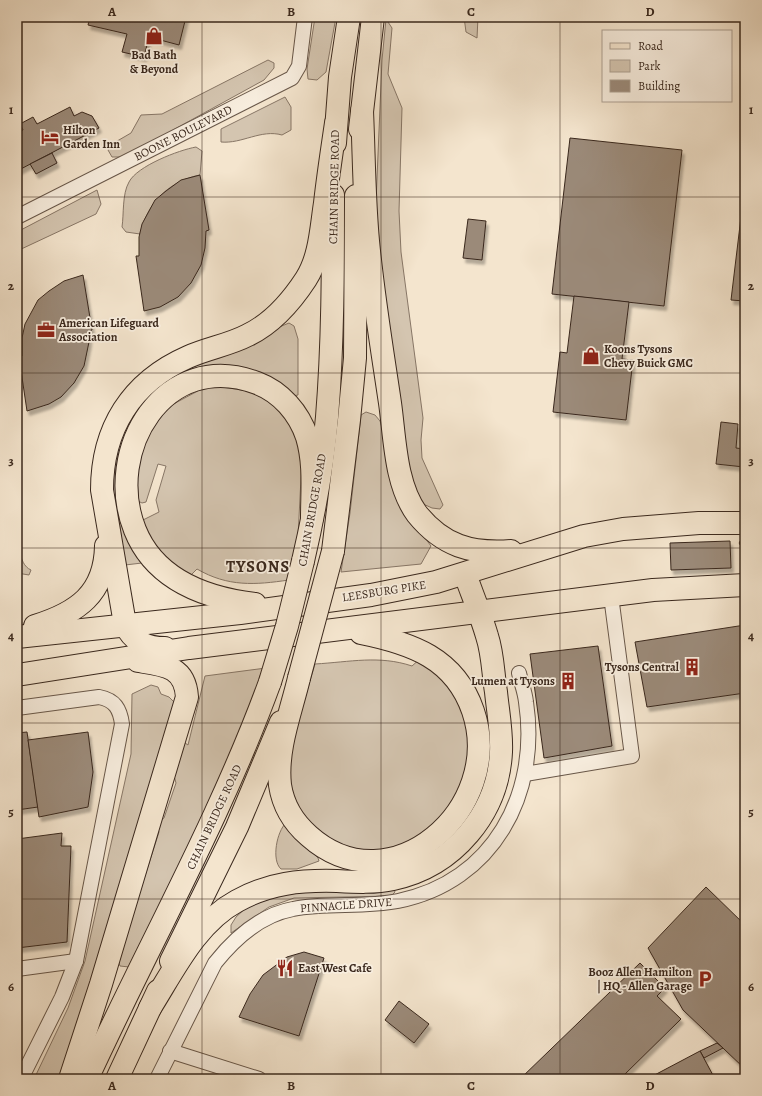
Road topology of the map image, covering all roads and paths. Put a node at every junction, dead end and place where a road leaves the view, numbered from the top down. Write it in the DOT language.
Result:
graph roads {
  1 [pos="305,17"];
  2 [pos="349,17"];
  3 [pos="373,17"];
  4 [pos="362,111"];
  5 [pos="336,122"];
  6 [pos="17,217"];
  7 [pos="312,518"];
  8 [pos="106,523"];
  9 [pos="745,523"];
  10 [pos="544,548"];
  11 [pos="465,574"];
  12 [pos="745,585"];
  13 [pos="612,596"];
  14 [pos="282,608"];
  15 [pos="479,613"];
  16 [pos="125,624"];
  17 [pos="338,630"];
  18 [pos="17,632"];
  19 [pos="17,637"];
  20 [pos="189,648"];
  21 [pos="121,659"];
  22 [pos="519,673"];
  23 [pos="17,675"];
  24 [pos="299,678"];
  25 [pos="17,708"];
  26 [pos="525,774"];
  27 [pos="76,960"];
  28 [pos="17,969"];
  29 [pos="150,1008"];
  30 [pos="170,1052"];
  31 [pos="21,1079"];
  32 [pos="70,1079"];
  33 [pos="87,1079"];
  34 [pos="117,1079"];
  35 [pos="157,1079"];
  36 [pos="259,1079"];
  1 -- 6 [label="street, BOONE BOULEVARD"];
  2 -- 5 [label="main road, CHAIN BRIDGE ROAD"];
  3 -- 4 [label="main road, CHAIN BRIDGE ROAD"];
  4 -- 10 [label="main road"];
  4 -- 24 [label="main road, CHAIN BRIDGE ROAD, bridge"];
  5 -- 7 [label="main road, CHAIN BRIDGE ROAD"];
  5 -- 8 [label="main road"];
  7 -- 14 [label="main road"];
  7 -- 33 [label="main road, CHAIN BRIDGE ROAD, bridge"];
  8 -- 16 [label="main road"];
  8 -- 18 [label="main road"];
  9 -- 10 [label="main road, LEESBURG PIKE"];
  10 -- 11 [label="main road, LEESBURG PIKE"];
  11 -- 14 [label="main road, LEESBURG PIKE"];
  11 -- 15 [label="main road"];
  12 -- 13 [label="main road"];
  13 -- 15 [label="main road"];
  13 -- 26 [label="street"];
  14 -- 16 [label="main road, LEESBURG PIKE"];
  15 -- 17 [label="main road"];
  15 -- 29 [label="main road"];
  16 -- 19 [label="main road, LEESBURG PIKE"];
  16 -- 20 [label="main road"];
  17 -- 20 [label="main road"];
  17 -- 24 [label="main road"];
  20 -- 21 [label="main road"];
  21 -- 23 [label="main road"];
  21 -- 32 [label="main road"];
  22 -- 26 [label="street, PINNACLE DRIVE"];
  24 -- 29 [label="main road, CHAIN BRIDGE ROAD"];
  25 -- 27 [label="street"];
  26 -- 30 [label="street, PINNACLE DRIVE"];
  27 -- 28 [label="street"];
  27 -- 31 [label="street"];
  29 -- 34 [label="main road, CHAIN BRIDGE ROAD"];
  30 -- 35 [label="street, PINNACLE DRIVE"];
  30 -- 36 [label="street"];
}
